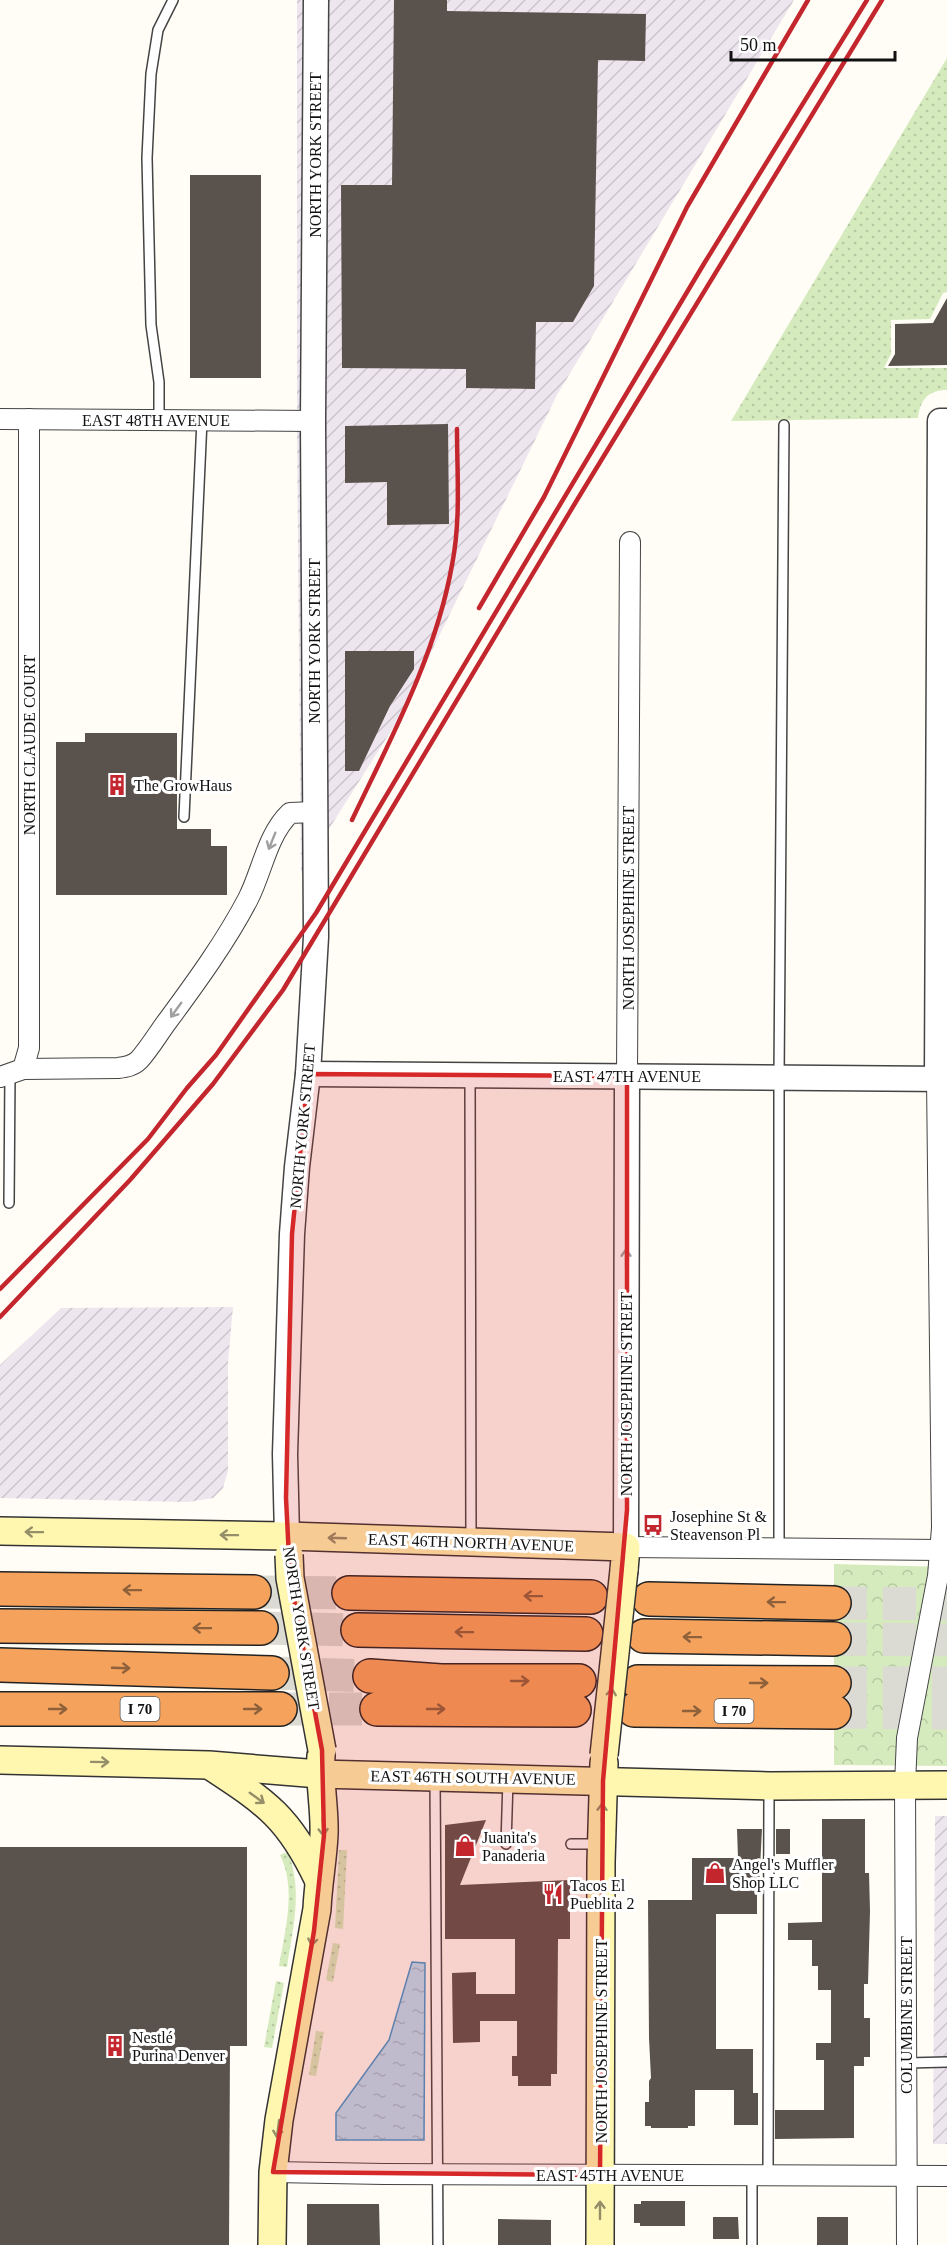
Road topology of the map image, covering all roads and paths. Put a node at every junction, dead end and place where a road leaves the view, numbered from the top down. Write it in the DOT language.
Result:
graph roads {
  1 [pos="173,0"];
  2 [pos="316,0"];
  3 [pos="0,419"];
  4 [pos="29,419"];
  5 [pos="159,420"];
  6 [pos="202,420"];
  7 [pos="313,420"];
  8 [pos="944,421"];
  9 [pos="784,425"];
  10 [pos="630,542"];
  11 [pos="314,812"];
  12 [pos="184,817"];
  13 [pos="11,1073"];
  14 [pos="308,1074"];
  15 [pos="470,1075"];
  16 [pos="627,1076"];
  17 [pos="779,1077"];
  18 [pos="942,1079"];
  19 [pos="9,1203"];
  20 [pos="944,1470"];
  21 [pos="0,1531"];
  22 [pos="471,1543"];
  23 [pos="288,1545"];
  24 [pos="779,1549"];
  25 [pos="940,1558"];
  26 [pos="625,1559"];
  27 [pos="0,1589"];
  28 [pos="254,1592"];
  29 [pos="349,1593"];
  30 [pos="591,1597"];
  31 [pos="649,1599"];
  32 [pos="834,1603"];
  33 [pos="0,1626"];
  34 [pos="261,1628"];
  35 [pos="358,1630"];
  36 [pos="586,1634"];
  37 [pos="644,1636"];
  38 [pos="834,1639"];
  39 [pos="0,1665"];
  40 [pos="272,1673"];
  41 [pos="370,1676"];
  42 [pos="636,1696"];
  43 [pos="834,1697"];
  44 [pos="0,1709"];
  45 [pos="280,1709"];
  46 [pos="377,1709"];
  47 [pos="0,1760"];
  48 [pos="321,1762"];
  49 [pos="209,1765"];
  50 [pos="603,1768"];
  51 [pos="435,1776"];
  52 [pos="508,1778"];
  53 [pos="905,1785"];
  54 [pos="947,1785"];
  55 [pos="769,1786"];
  56 [pos="506,1844"];
  57 [pos="571,1844"];
  58 [pos="602,1844"];
  59 [pos="318,1879"];
  60 [pos="947,2062"];
  61 [pos="907,2063"];
  62 [pos="273,2172"];
  63 [pos="438,2175"];
  64 [pos="600,2175"];
  65 [pos="760,2176"];
  66 [pos="906,2176"];
  67 [pos="947,2176"];
  68 [pos="272,2245"];
  69 [pos="438,2245"];
  70 [pos="600,2245"];
  71 [pos="752,2245"];
  72 [pos="907,2245"];
  1 -- 5 [label="lane"];
  2 -- 7 [label="street, NORTH YORK STREET"];
  3 -- 4 [label="street, EAST 48TH AVENUE"];
  4 -- 5 [label="street, EAST 48TH AVENUE"];
  4 -- 13 [label="street, NORTH CLAUDE COURT"];
  5 -- 6 [label="street, EAST 48TH AVENUE"];
  6 -- 7 [label="street, EAST 48TH AVENUE"];
  6 -- 12 [label="lane"];
  7 -- 11 [label="street, NORTH YORK STREET"];
  8 -- 18 [label="street"];
  9 -- 17 [label="lane"];
  10 -- 16 [label="street, NORTH JOSEPHINE STREET"];
  11 -- 13 [label="street, one-way"];
  11 -- 14 [label="street, NORTH YORK STREET"];
  13 -- 19 [label="lane"];
  14 -- 15 [label="street, EAST 47TH AVENUE"];
  14 -- 23 [label="street, NORTH YORK STREET"];
  15 -- 16 [label="street, EAST 47TH AVENUE"];
  15 -- 22 [label="lane"];
  16 -- 17 [label="street, EAST 47TH AVENUE"];
  26 -- 16 [label="street, NORTH JOSEPHINE STREET, one-way"];
  17 -- 18 [label="street, EAST 47TH AVENUE"];
  17 -- 24 [label="lane"];
  18 -- 20 [label="street, COLUMBINE STREET"];
  20 -- 25 [label="street, COLUMBINE STREET"];
  23 -- 21 [label="main road, EAST 46TH NORTH AVENUE, one-way"];
  22 -- 23 [label="main road, EAST 46TH NORTH AVENUE, one-way"];
  22 -- 26 [label="main road, EAST 46TH NORTH AVENUE"];
  23 -- 48 [label="main road, NORTH YORK STREET, bridge"];
  24 -- 25 [label="street, EAST 46TH NORTH AVENUE"];
  24 -- 26 [label="street, EAST 46TH NORTH AVENUE"];
  25 -- 53 [label="street, COLUMBINE STREET"];
  50 -- 26 [label="main road, NORTH JOSEPHINE STREET, one-way, bridge"];
  28 -- 27 [label="highway, one-way"];
  30 -- 29 [label="highway, one-way"];
  32 -- 31 [label="highway, one-way"];
  34 -- 33 [label="highway, one-way"];
  36 -- 35 [label="highway, one-way"];
  38 -- 37 [label="highway, one-way"];
  39 -- 40 [label="highway, one-way"];
  41 -- 46 [label="highway"];
  42 -- 43 [label="highway, I 70, one-way"];
  44 -- 45 [label="highway, I 70, one-way"];
  47 -- 49 [label="main road, EAST 46TH SOUTH AVENUE, one-way"];
  48 -- 49 [label="main road, EAST 46TH SOUTH AVENUE"];
  48 -- 51 [label="main road, EAST 46TH SOUTH AVENUE"];
  48 -- 59 [label="main road, NORTH YORK STREET, one-way"];
  49 -- 59 [label="main road, one-way"];
  50 -- 52 [label="main road, EAST 46TH SOUTH AVENUE"];
  50 -- 55 [label="main road, EAST 46TH SOUTH AVENUE"];
  58 -- 50 [label="main road, NORTH JOSEPHINE STREET, one-way"];
  51 -- 52 [label="main road, EAST 46TH SOUTH AVENUE"];
  51 -- 63 [label="lane"];
  52 -- 56 [label="lane"];
  53 -- 54 [label="main road, EAST 46TH SOUTH AVENUE"];
  53 -- 55 [label="main road, EAST 46TH SOUTH AVENUE"];
  53 -- 61 [label="street, COLUMBINE STREET"];
  55 -- 65 [label="lane"];
  57 -- 58 [label="lane"];
  58 -- 64 [label="main road, NORTH JOSEPHINE STREET"];
  59 -- 62 [label="main road, NORTH YORK STREET, one-way"];
  60 -- 61 [label="lane"];
  61 -- 66 [label="street, COLUMBINE STREET"];
  62 -- 63 [label="street, EAST 45TH AVENUE"];
  62 -- 68 [label="main road, NORTH YORK STREET"];
  63 -- 64 [label="street, EAST 45TH AVENUE"];
  63 -- 69 [label="lane"];
  64 -- 65 [label="street, EAST 45TH AVENUE"];
  70 -- 64 [label="main road, NORTH JOSEPHINE STREET, one-way"];
  65 -- 66 [label="street, EAST 45TH AVENUE"];
  65 -- 71 [label="lane"];
  66 -- 67 [label="street, EAST 45TH AVENUE"];
  66 -- 72 [label="street, COLUMBINE STREET"];
}
